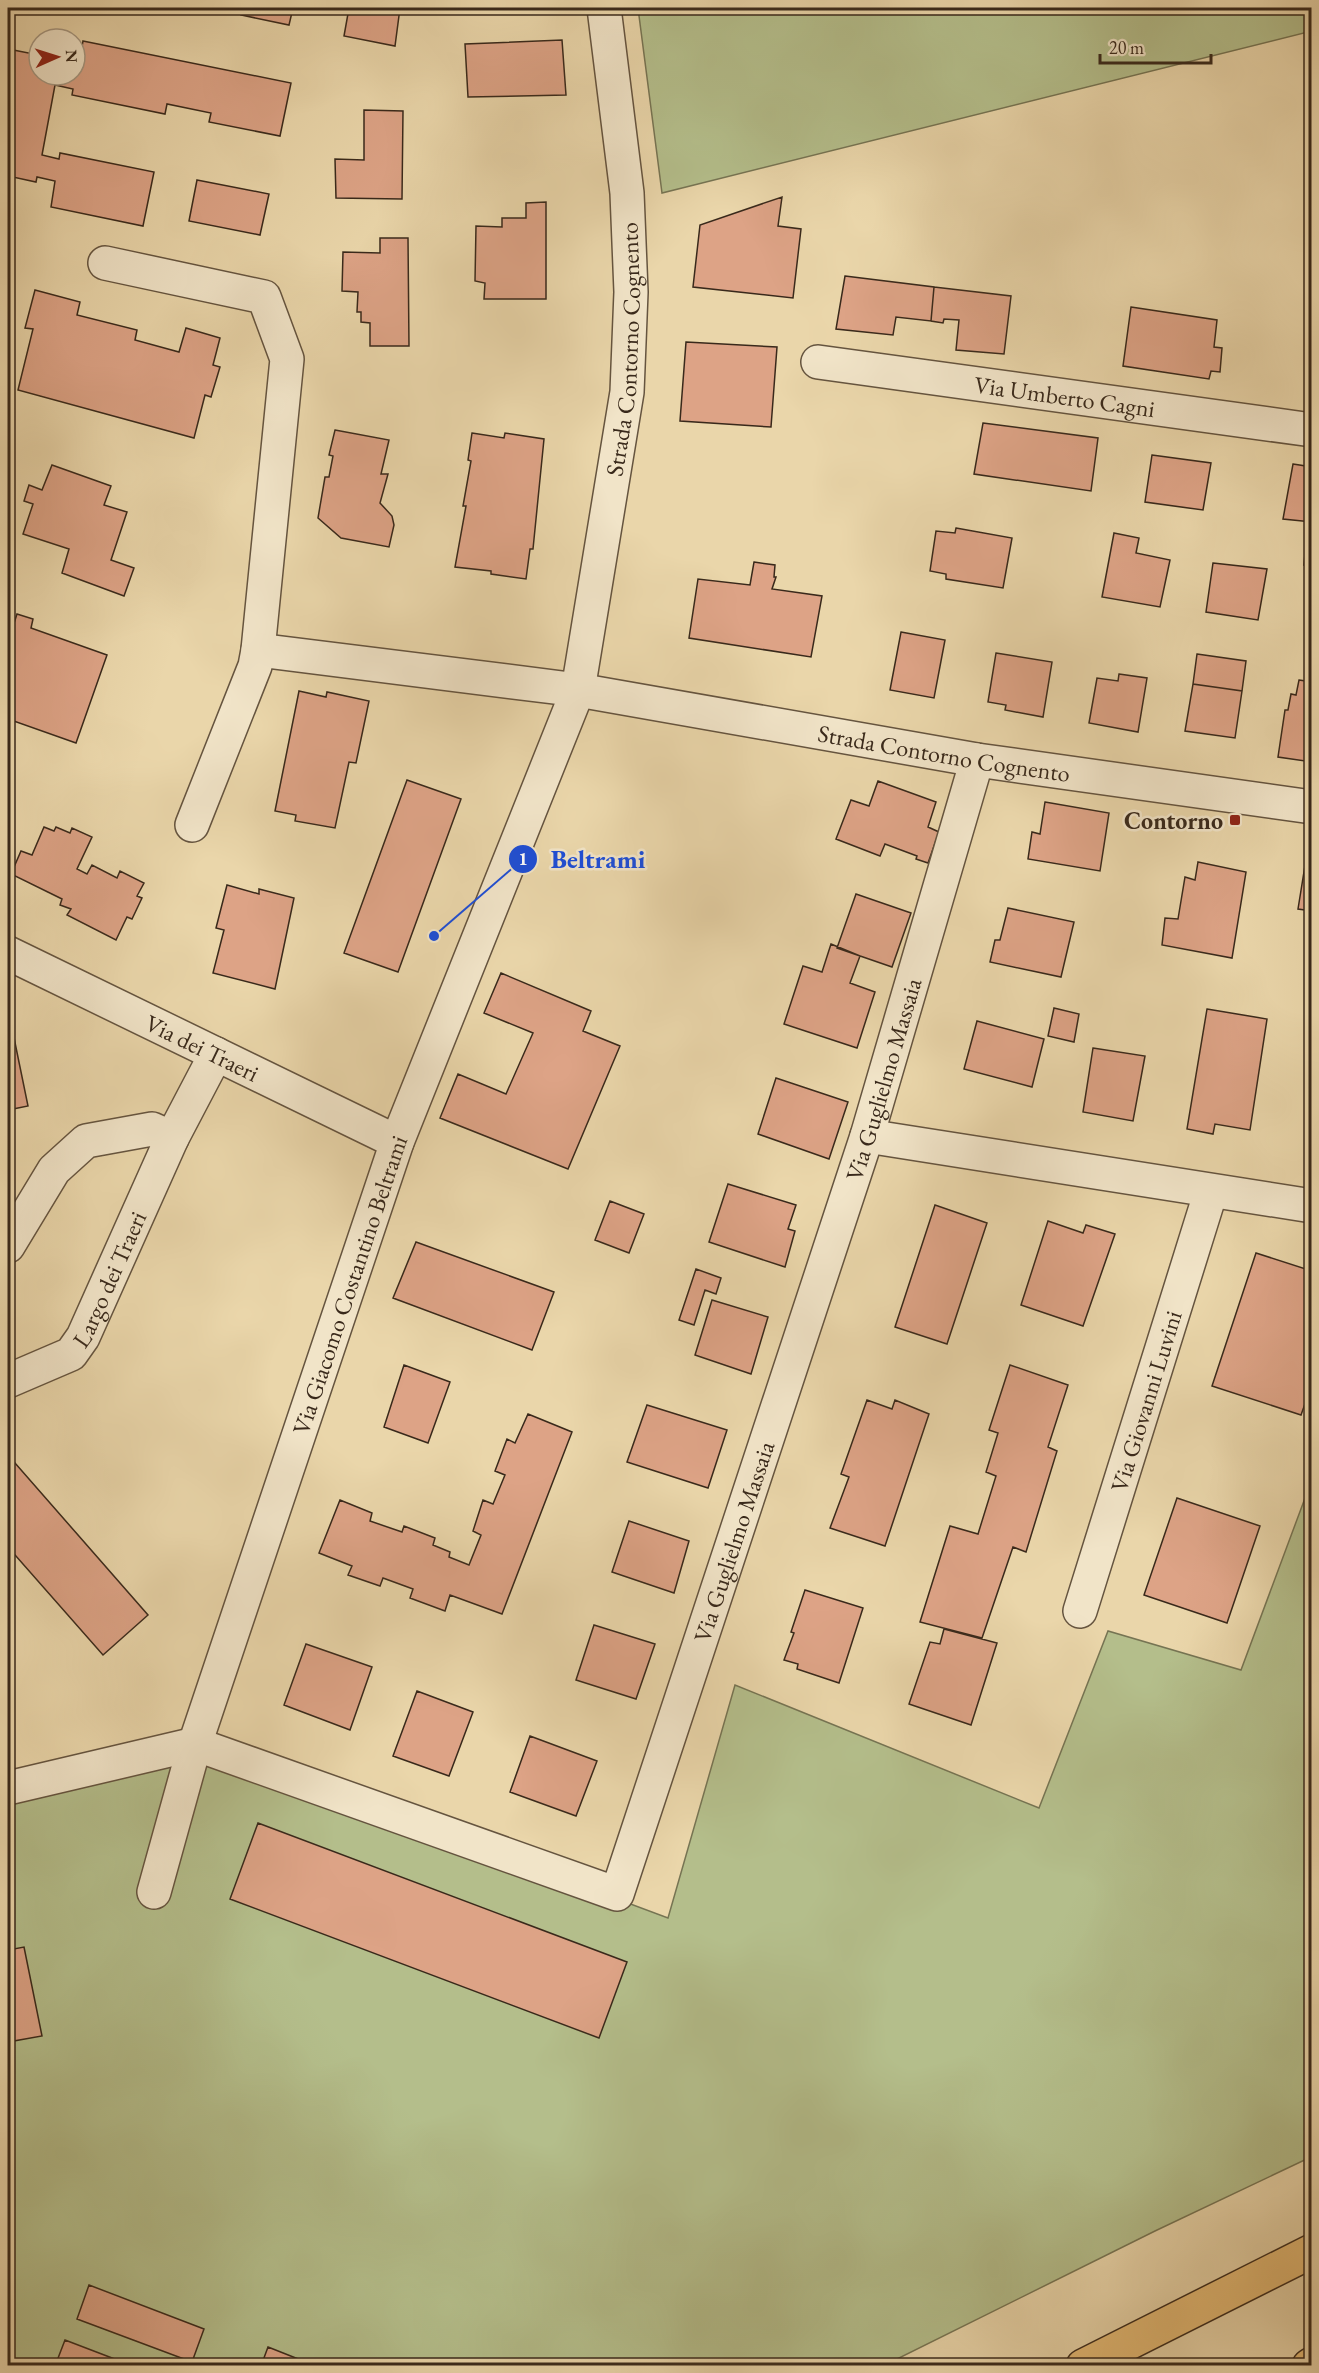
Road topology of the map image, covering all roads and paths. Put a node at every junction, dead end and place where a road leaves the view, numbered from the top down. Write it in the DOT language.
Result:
graph roads {
  1 [pos="604,8"];
  2 [pos="105,262"];
  3 [pos="818,362"];
  4 [pos="1311,430"];
  5 [pos="258,650"];
  6 [pos="578,690"];
  7 [pos="976,760"];
  8 [pos="1311,807"];
  9 [pos="192,825"];
  10 [pos="8,952"];
  11 [pos="216,1054"];
  12 [pos="867,1137"];
  13 [pos="172,1138"];
  14 [pos="397,1142"];
  15 [pos="1211,1191"];
  16 [pos="1311,1206"];
  17 [pos="8,1246"];
  18 [pos="8,1381"];
  19 [pos="1080,1611"];
  20 [pos="195,1744"];
  21 [pos="8,1788"];
  22 [pos="154,1892"];
  23 [pos="1311,2251"];
  24 [pos="1083,2366"];
  1 -- 6 [label="street, Strada Contorno Cognento"];
  2 -- 5 [label="street"];
  3 -- 4 [label="street, Via Umberto Cagni"];
  5 -- 6 [label="street, Strada Contorno Cognento"];
  5 -- 9 [label="street"];
  6 -- 7 [label="street, Strada Contorno Cognento"];
  6 -- 14 [label="street, Via Giacomo Costantino Beltrami"];
  7 -- 8 [label="street, Strada Contorno Cognento"];
  7 -- 12 [label="street, Via Guglielmo Massaia"];
  10 -- 11 [label="street, Via dei Traeri"];
  11 -- 13 [label="street, Largo dei Traeri"];
  11 -- 14 [label="street, Via dei Traeri"];
  12 -- 15 [label="street"];
  12 -- 20 [label="street, Via Guglielmo Massaia"];
  13 -- 17 [label="street"];
  13 -- 18 [label="street, Largo dei Traeri"];
  14 -- 20 [label="street, Via Giacomo Costantino Beltrami"];
  15 -- 16 [label="street"];
  15 -- 19 [label="street, Via Giovanni Luvini"];
  20 -- 21 [label="street"];
  20 -- 22 [label="street, Via Giacomo Costantino Beltrami"];
  23 -- 24 [label="highway"];
}
